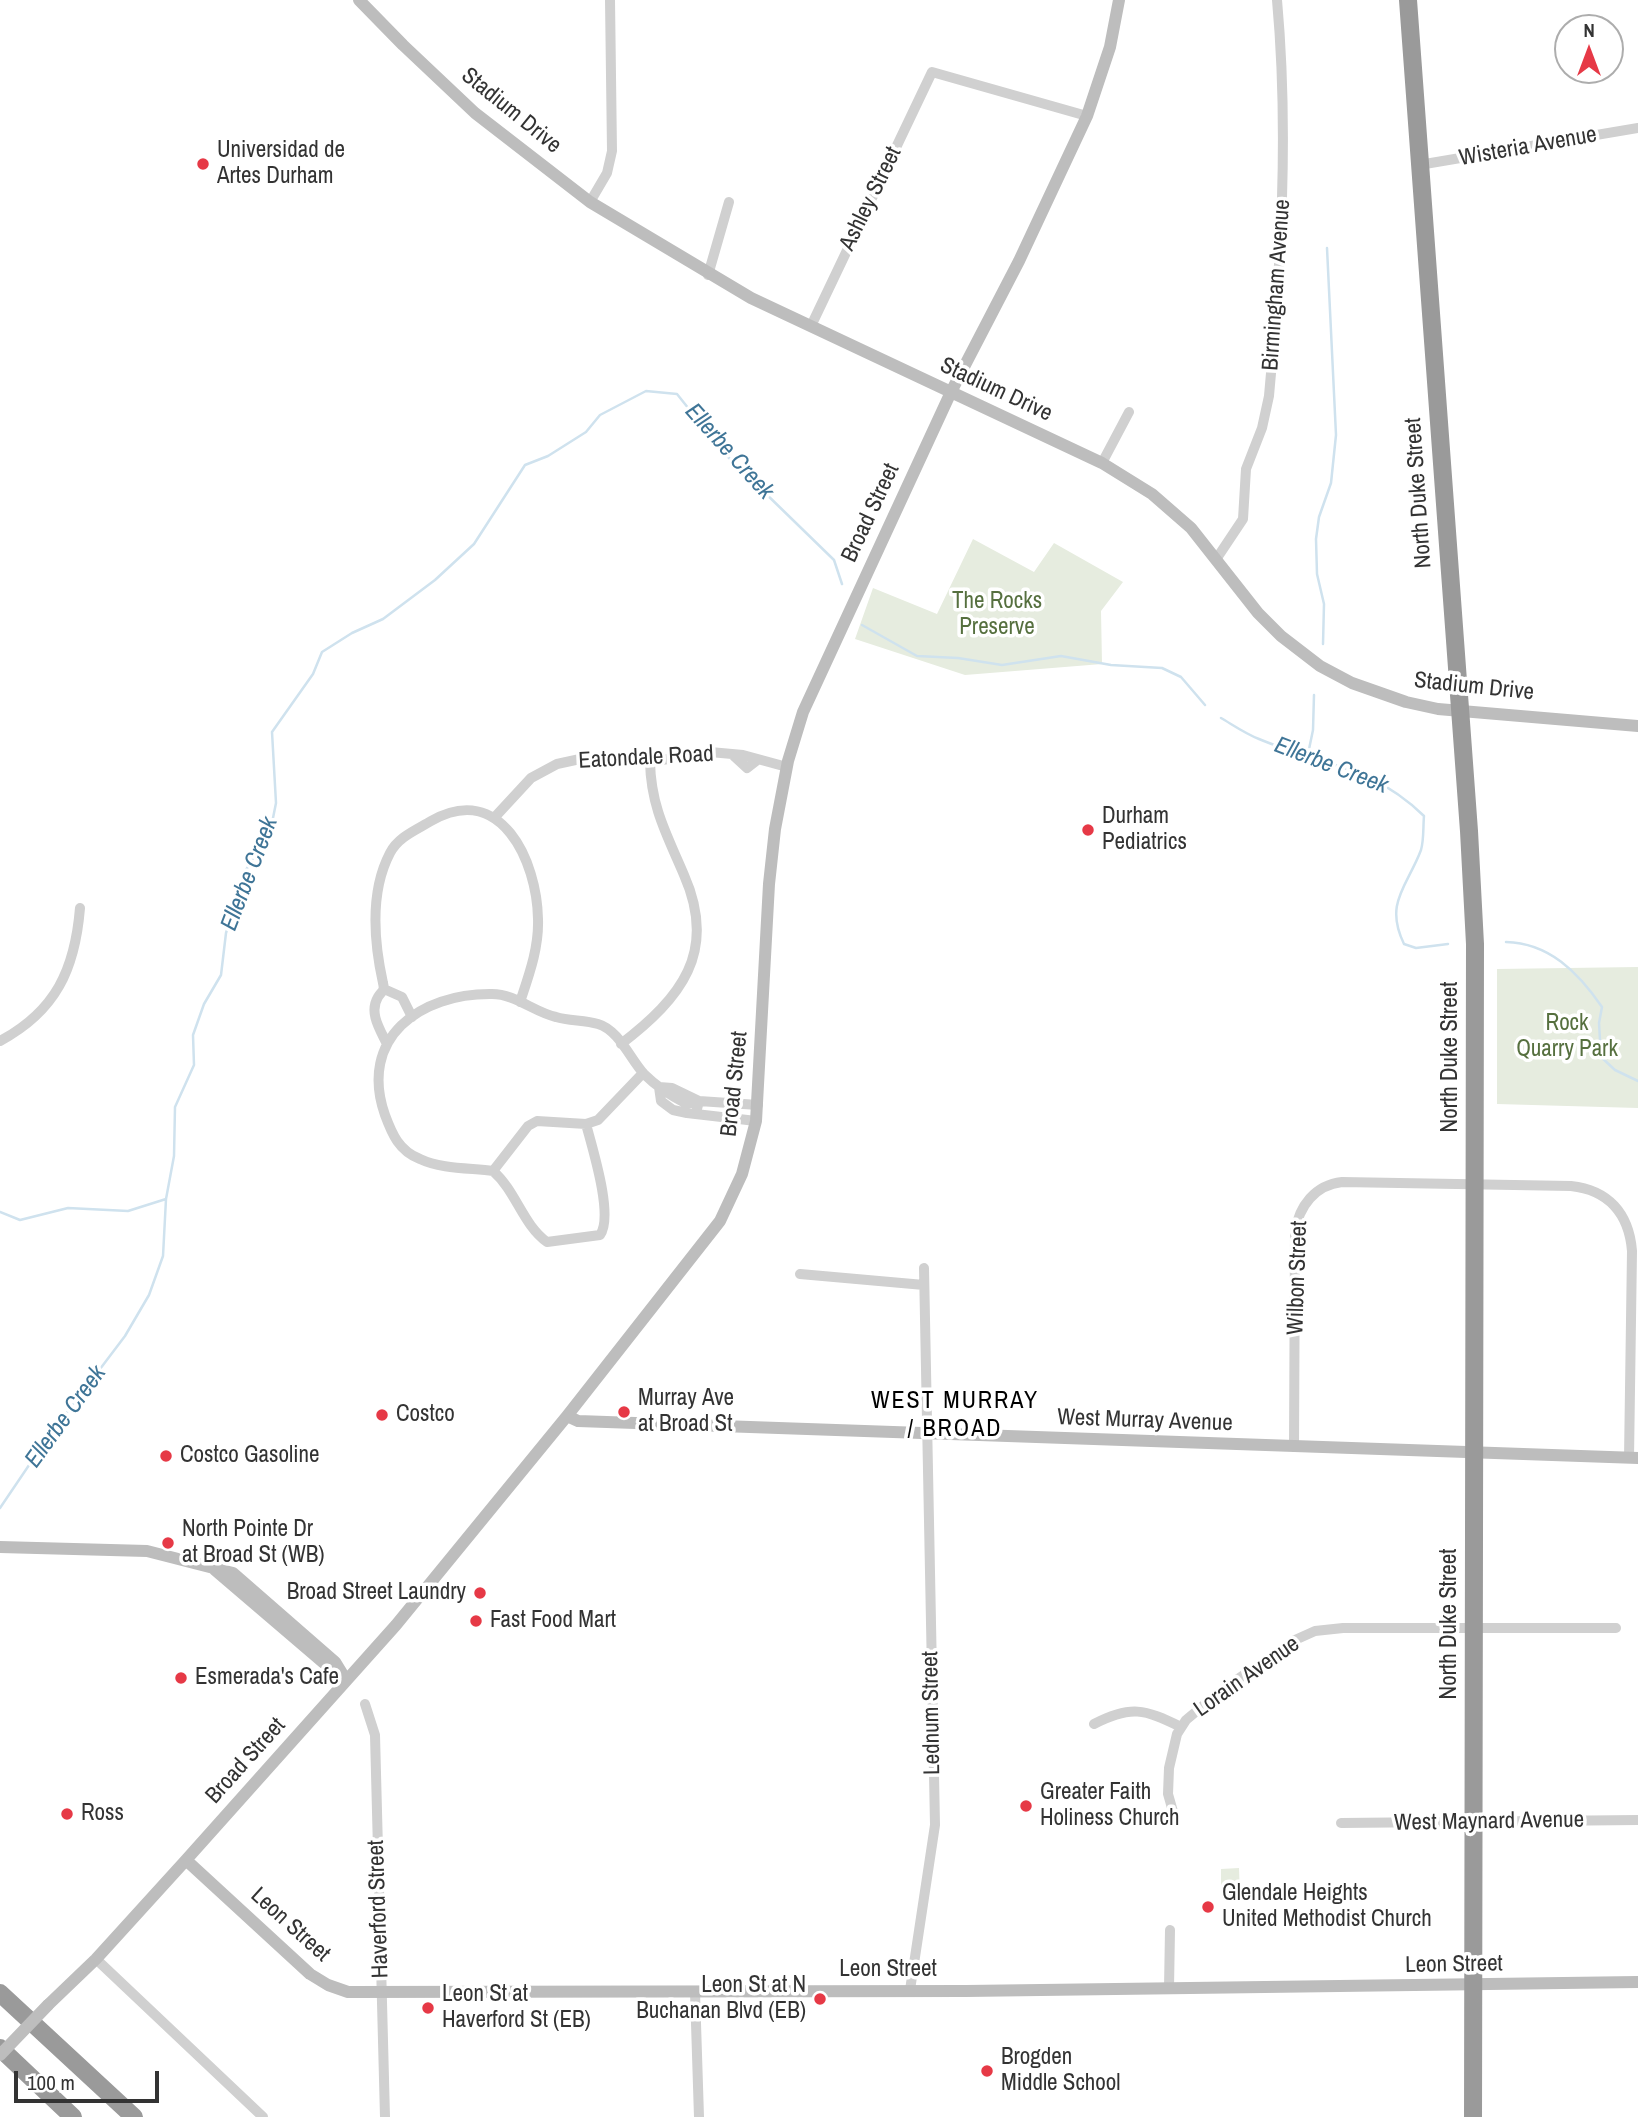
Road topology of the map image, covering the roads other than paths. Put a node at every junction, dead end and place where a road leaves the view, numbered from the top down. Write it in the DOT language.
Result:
graph roads {
  1 [pos="359,0"];
  2 [pos="610,0"];
  3 [pos="1119,0"];
  4 [pos="1277,0"];
  5 [pos="1408,0"];
  6 [pos="1087,116"];
  7 [pos="1638,128"];
  8 [pos="1419,166"];
  9 [pos="590,202"];
  10 [pos="729,202"];
  11 [pos="708,275"];
  12 [pos="811,326"];
  13 [pos="951,392"];
  14 [pos="1129,412"];
  15 [pos="1102,463"];
  16 [pos="1217,558"];
  17 [pos="1460,712"];
  18 [pos="1638,726"];
  19 [pos="650,762"];
  20 [pos="787,767"];
  21 [pos="494,818"];
  22 [pos="80,908"];
  23 [pos="384,989"];
  24 [pos="520,1002"];
  25 [pos="412,1017"];
  26 [pos="0,1041"];
  27 [pos="386,1042"];
  28 [pos="621,1044"];
  29 [pos="643,1073"];
  30 [pos="659,1087"];
  31 [pos="699,1101"];
  32 [pos="758,1105"];
  33 [pos="680,1107"];
  34 [pos="696,1113"];
  35 [pos="756,1121"];
  36 [pos="586,1124"];
  37 [pos="493,1171"];
  38 [pos="1475,1184"];
  39 [pos="924,1268"];
  40 [pos="800,1274"];
  41 [pos="924,1285"];
  42 [pos="567,1416"];
  43 [pos="927,1435"];
  44 [pos="1294,1447"];
  45 [pos="1475,1454"];
  46 [pos="1633,1458"];
  47 [pos="0,1547"];
  48 [pos="1616,1628"];
  49 [pos="1474,1630"];
  50 [pos="345,1680"];
  51 [pos="365,1704"];
  52 [pos="1094,1724"];
  53 [pos="1181,1727"];
  54 [pos="1174,1815"];
  55 [pos="1638,1820"];
  56 [pos="1473,1822"];
  57 [pos="1341,1823"];
  58 [pos="186,1860"];
  59 [pos="1170,1930"];
  60 [pos="96,1959"];
  61 [pos="1638,1982"];
  62 [pos="1475,1986"];
  63 [pos="1169,1988"];
  64 [pos="910,1990"];
  65 [pos="381,1992"];
  66 [pos="695,1992"];
  67 [pos="0,1993"];
  68 [pos="0,2049"];
  69 [pos="0,2055"];
  70 [pos="72,2117"];
  71 [pos="134,2117"];
  72 [pos="263,2117"];
  73 [pos="385,2117"];
  74 [pos="699,2117"];
  75 [pos="1473,2117"];
  1 -- 9 [label="street, Stadium Drive"];
  2 -- 9 [label="street"];
  3 -- 6 [label="street, Broad Street"];
  4 -- 16 [label="street, Birmingham Avenue"];
  5 -- 8 [label="highway, North Duke Street"];
  6 -- 12 [label="street, Ashley Street"];
  6 -- 13 [label="street, Broad Street"];
  7 -- 8 [label="street, Wisteria Avenue"];
  8 -- 17 [label="highway, North Duke Street"];
  9 -- 11 [label="street, Stadium Drive"];
  10 -- 11 [label="street"];
  11 -- 12 [label="street, Stadium Drive"];
  12 -- 13 [label="street, Stadium Drive"];
  13 -- 15 [label="street, Stadium Drive"];
  13 -- 20 [label="street, Broad Street"];
  14 -- 15 [label="street"];
  15 -- 16 [label="street, Stadium Drive"];
  16 -- 17 [label="street, Stadium Drive"];
  17 -- 18 [label="street, Stadium Drive"];
  17 -- 38 [label="highway, North Duke Street"];
  19 -- 20 [label="street, Eatondale Road"];
  19 -- 21 [label="street, Eatondale Road"];
  19 -- 28 [label="street"];
  20 -- 32 [label="street, Broad Street"];
  21 -- 23 [label="street"];
  21 -- 24 [label="street"];
  22 -- 26 [label="street"];
  23 -- 25 [label="street"];
  23 -- 27 [label="street"];
  24 -- 25 [label="street"];
  24 -- 28 [label="street"];
  25 -- 27 [label="street"];
  27 -- 37 [label="street"];
  28 -- 29 [label="street"];
  29 -- 30 [label="street"];
  29 -- 36 [label="street"];
  30 -- 31 [label="street"];
  30 -- 33 [label="street"];
  31 -- 32 [label="street"];
  31 -- 33 [label="street"];
  31 -- 34 [label="street"];
  32 -- 35 [label="street, Broad Street"];
  33 -- 34 [label="street"];
  34 -- 35 [label="street"];
  35 -- 42 [label="street, Broad Street"];
  36 -- 37 [label="street"];
  36 -- 37 [label="street"];
  38 -- 44 [label="street, Wilbon Street"];
  38 -- 45 [label="highway, North Duke Street"];
  38 -- 46 [label="street, Wilbon Street"];
  39 -- 41 [label="street, Lednum Street"];
  40 -- 41 [label="street"];
  41 -- 43 [label="street, Lednum Street"];
  42 -- 43 [label="street, West Murray Avenue"];
  42 -- 50 [label="street, Broad Street"];
  43 -- 44 [label="street, West Murray Avenue"];
  43 -- 64 [label="street, Lednum Street"];
  44 -- 45 [label="street, West Murray Avenue"];
  45 -- 46 [label="street, West Murray Avenue"];
  45 -- 49 [label="highway, North Duke Street"];
  47 -- 50 [label="street"];
  48 -- 49 [label="street, Lorain Avenue"];
  49 -- 53 [label="street, Lorain Avenue"];
  49 -- 56 [label="highway, North Duke Street"];
  50 -- 58 [label="street, Broad Street"];
  51 -- 65 [label="street, Haverford Street"];
  52 -- 53 [label="street"];
  53 -- 54 [label="street, Lorain Avenue"];
  55 -- 56 [label="street, West Maynard Avenue"];
  56 -- 57 [label="street, West Maynard Avenue"];
  56 -- 62 [label="highway, North Duke Street"];
  58 -- 60 [label="street, Broad Street"];
  58 -- 65 [label="street, Leon Street"];
  59 -- 63 [label="street"];
  60 -- 69 [label="street, Broad Street, bridge"];
  60 -- 72 [label="street"];
  61 -- 62 [label="street, Leon Street"];
  62 -- 63 [label="street, Leon Street"];
  62 -- 75 [label="highway, North Duke Street"];
  63 -- 64 [label="street, Leon Street"];
  64 -- 66 [label="street, Leon Street"];
  65 -- 66 [label="street, Leon Street"];
  65 -- 73 [label="street, Haverford Street"];
  66 -- 74 [label="street"];
  67 -- 71 [label="highway"];
  68 -- 70 [label="highway"];
}
